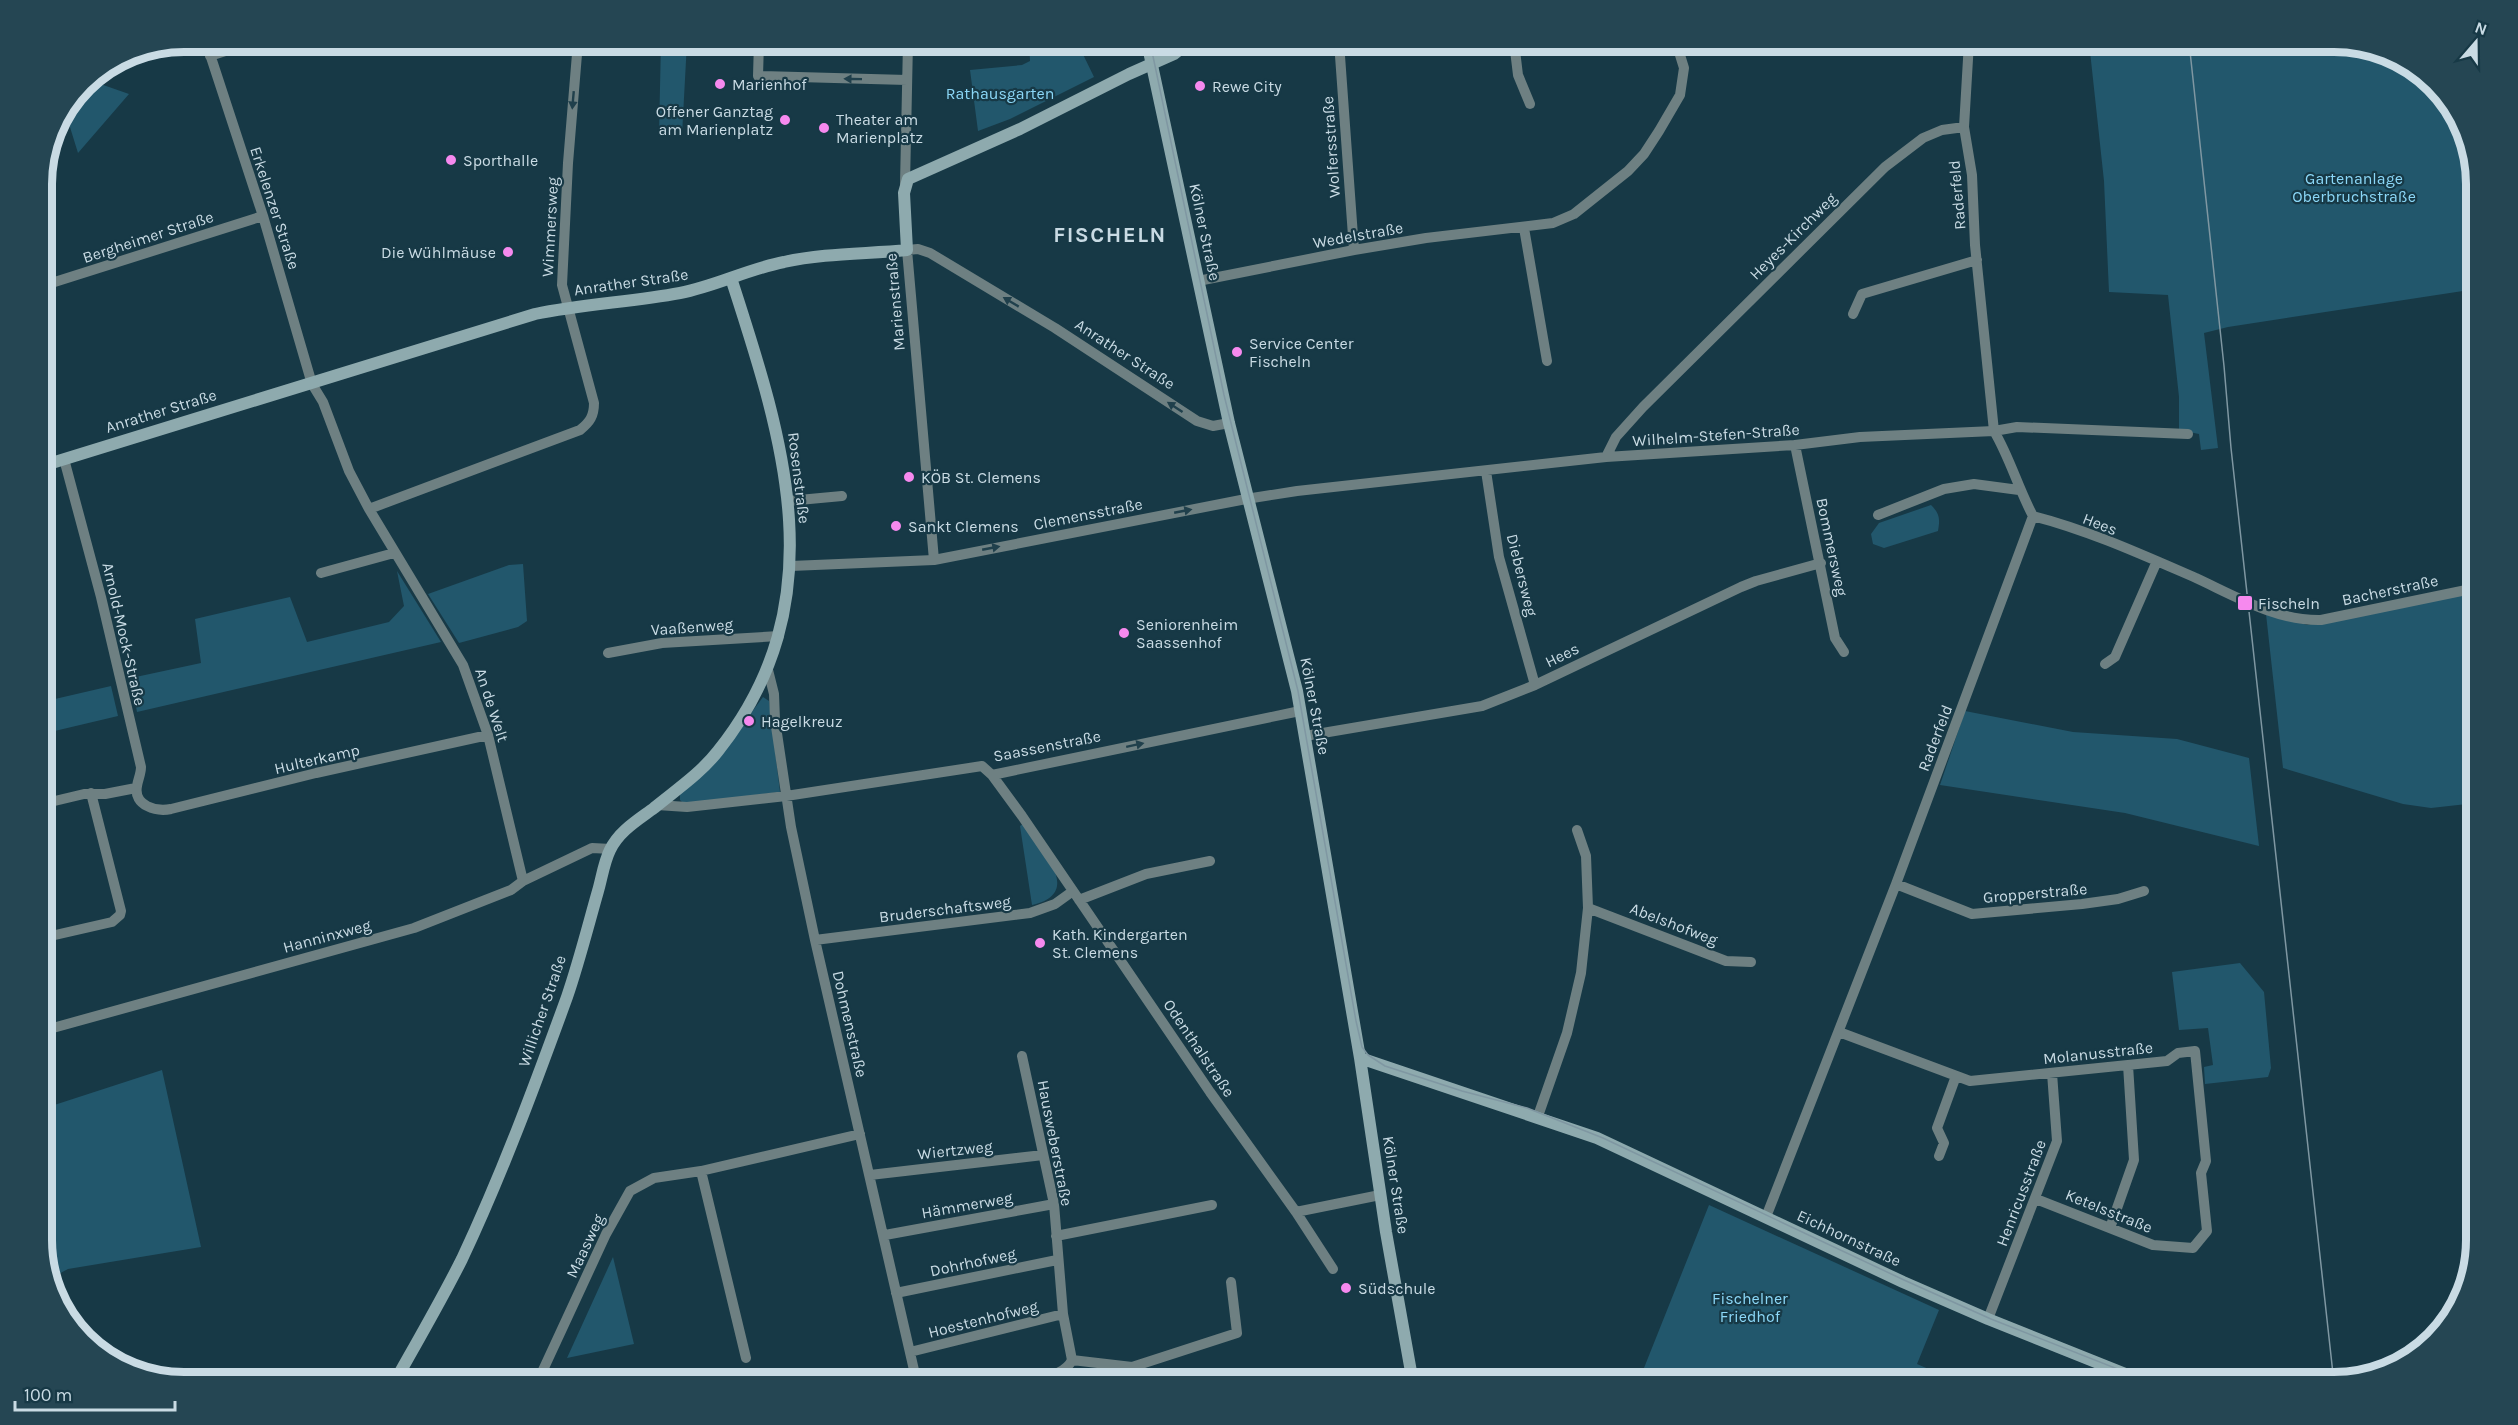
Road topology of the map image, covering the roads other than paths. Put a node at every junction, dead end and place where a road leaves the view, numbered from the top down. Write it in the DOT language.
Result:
graph roads {
  1 [pos="209,52"];
  2 [pos="222,52"];
  3 [pos="577,52"];
  4 [pos="759,52"];
  5 [pos="908,52"];
  6 [pos="1149,52"];
  7 [pos="1177,52"];
  8 [pos="1340,52"];
  9 [pos="1516,52"];
  10 [pos="1679,52"];
  11 [pos="1968,52"];
  12 [pos="210,56"];
  13 [pos="1152,64"];
  14 [pos="907,80"];
  15 [pos="1530,104"];
  16 [pos="1964,127"];
  17 [pos="905,184"];
  18 [pos="263,216"];
  19 [pos="1524,228"];
  20 [pos="907,250"];
  21 [pos="1354,250"];
  22 [pos="1977,260"];
  23 [pos="731,278"];
  24 [pos="1198,281"];
  25 [pos="53,283"];
  26 [pos="568,307"];
  27 [pos="1853,314"];
  28 [pos="1547,361"];
  29 [pos="312,384"];
  30 [pos="1229,423"];
  31 [pos="1994,431"];
  32 [pos="2188,434"];
  33 [pos="1795,445"];
  34 [pos="1606,457"];
  35 [pos="64,459"];
  36 [pos="53,462"];
  37 [pos="1486,471"];
  38 [pos="2019,490"];
  39 [pos="842,496"];
  40 [pos="1248,499"];
  41 [pos="788,501"];
  42 [pos="369,509"];
  43 [pos="1878,515"];
  44 [pos="2033,516"];
  45 [pos="394,553"];
  46 [pos="934,560"];
  47 [pos="2157,561"];
  48 [pos="1821,563"];
  49 [pos="790,566"];
  50 [pos="321,573"];
  51 [pos="2209,584"];
  52 [pos="2465,590"];
  53 [pos="779,636"];
  54 [pos="1845,652"];
  55 [pos="609,653"];
  56 [pos="2105,664"];
  57 [pos="768,670"];
  58 [pos="761,685"];
  59 [pos="1535,685"];
  60 [pos="1300,711"];
  61 [pos="488,735"];
  62 [pos="1305,736"];
  63 [pos="992,774"];
  64 [pos="136,788"];
  65 [pos="91,793"];
  66 [pos="786,796"];
  67 [pos="53,802"];
  68 [pos="657,805"];
  69 [pos="1577,830"];
  70 [pos="610,849"];
  71 [pos="1210,861"];
  72 [pos="523,881"];
  73 [pos="1896,884"];
  74 [pos="2144,891"];
  75 [pos="1076,896"];
  76 [pos="1588,908"];
  77 [pos="53,935"];
  78 [pos="815,940"];
  79 [pos="1751,962"];
  80 [pos="53,1028"];
  81 [pos="1839,1032"];
  82 [pos="1022,1056"];
  83 [pos="1360,1058"];
  84 [pos="2128,1065"];
  85 [pos="1393,1069"];
  86 [pos="2052,1073"];
  87 [pos="1956,1076"];
  88 [pos="1365,1091"];
  89 [pos="1538,1116"];
  90 [pos="860,1134"];
  91 [pos="1043,1155"];
  92 [pos="1939,1156"];
  93 [pos="2203,1168"];
  94 [pos="701,1171"];
  95 [pos="870,1175"];
  96 [pos="1380,1196"];
  97 [pos="2036,1199"];
  98 [pos="1054,1204"];
  99 [pos="1212,1205"];
  100 [pos="1296,1212"];
  101 [pos="1766,1217"];
  102 [pos="2110,1228"];
  103 [pos="885,1235"];
  104 [pos="1056,1236"];
  105 [pos="1057,1260"];
  106 [pos="1333,1269"];
  107 [pos="1231,1282"];
  108 [pos="896,1293"];
  109 [pos="1063,1314"];
  110 [pos="1988,1319"];
  111 [pos="910,1352"];
  112 [pos="746,1358"];
  113 [pos="1072,1360"];
  114 [pos="1132,1367"];
  115 [pos="400,1372"];
  116 [pos="542,1372"];
  117 [pos="915,1372"];
  118 [pos="1058,1372"];
  119 [pos="1133,1372"];
  120 [pos="1411,1372"];
  121 [pos="2120,1372"];
  1 -- 12 [label="street, Erkelenzer Straße"];
  2 -- 12 [label="street"];
  3 -- 26 [label="street, Wimmersweg, one-way"];
  14 -- 4 [label="street, one-way"];
  5 -- 14 [label="street, Marienstraße"];
  6 -- 13 [label="main road, Kölner Straße"];
  7 -- 13 [label="main road"];
  8 -- 21 [label="street, Wolfersstraße"];
  9 -- 15 [label="street"];
  10 -- 19 [label="street, Wedelstraße"];
  11 -- 16 [label="street"];
  12 -- 18 [label="street, Erkelenzer Straße"];
  13 -- 17 [label="main road"];
  13 -- 24 [label="main road, Kölner Straße"];
  14 -- 17 [label="street, Marienstraße"];
  16 -- 22 [label="street, Raderfeld"];
  16 -- 34 [label="street, Heyes-Kirchweg"];
  17 -- 20 [label="main road, Marienstraße"];
  18 -- 25 [label="street, Bergheimer Straße"];
  18 -- 29 [label="street, Erkelenzer Straße"];
  19 -- 21 [label="street, Wedelstraße"];
  19 -- 28 [label="street"];
  20 -- 23 [label="main road, Anrather Straße"];
  30 -- 20 [label="street, Anrather Straße, one-way"];
  20 -- 46 [label="street, Marienstraße"];
  21 -- 24 [label="street, Wedelstraße"];
  22 -- 27 [label="street"];
  22 -- 31 [label="street, Raderfeld"];
  23 -- 26 [label="main road, Anrather Straße"];
  23 -- 41 [label="main road, Rosenstraße"];
  24 -- 30 [label="main road, Kölner Straße"];
  26 -- 29 [label="main road, Anrather Straße"];
  26 -- 42 [label="street, Wimmersweg"];
  29 -- 35 [label="main road, Anrather Straße"];
  29 -- 42 [label="street, An de Welt"];
  30 -- 40 [label="main road, Kölner Straße"];
  31 -- 32 [label="street, Wilhelm-Stefen-Straße"];
  31 -- 33 [label="street, Wilhelm-Stefen-Straße"];
  31 -- 38 [label="street, Raderfeld"];
  33 -- 34 [label="street, Wilhelm-Stefen-Straße"];
  33 -- 48 [label="street, Bommersweg"];
  34 -- 37 [label="street, Wilhelm-Stefen-Straße"];
  35 -- 36 [label="main road, Anrather Straße"];
  35 -- 64 [label="street, Arnold-Mock-Straße"];
  37 -- 40 [label="street, Wilhelm-Stefen-Straße"];
  37 -- 59 [label="street, Diebersweg"];
  38 -- 43 [label="street"];
  38 -- 44 [label="street, Raderfeld"];
  39 -- 41 [label="street"];
  46 -- 40 [label="street, Clemensstraße, one-way"];
  40 -- 60 [label="main road, Kölner Straße"];
  41 -- 49 [label="main road, Rosenstraße"];
  42 -- 45 [label="street, An de Welt"];
  44 -- 47 [label="street, Hees"];
  44 -- 73 [label="street, Raderfeld"];
  45 -- 50 [label="street"];
  45 -- 61 [label="street, An de Welt"];
  46 -- 49 [label="street, Clemensstraße"];
  47 -- 51 [label="street, Hees"];
  47 -- 56 [label="street"];
  48 -- 54 [label="street, Bommersweg"];
  48 -- 59 [label="street, Hees"];
  49 -- 53 [label="main road, Rosenstraße"];
  51 -- 52 [label="street, Bacherstraße"];
  53 -- 55 [label="street, Vaaßenweg"];
  53 -- 57 [label="main road, Rosenstraße"];
  57 -- 58 [label="main road, Rosenstraße"];
  57 -- 66 [label="street, Dohmenstraße"];
  58 -- 68 [label="main road, Willicher Straße"];
  59 -- 62 [label="street, Hees"];
  60 -- 62 [label="main road, Kölner Straße"];
  63 -- 60 [label="street, Saassenstraße, one-way"];
  61 -- 64 [label="street, Hulterkamp"];
  61 -- 72 [label="street, An de Welt"];
  62 -- 83 [label="main road, Kölner Straße"];
  63 -- 66 [label="street, Saassenstraße"];
  63 -- 75 [label="street, Odenthalstraße"];
  64 -- 65 [label="street"];
  65 -- 67 [label="street"];
  65 -- 77 [label="street"];
  66 -- 68 [label="street, Saassenstraße"];
  66 -- 78 [label="street, Dohmenstraße"];
  68 -- 70 [label="main road, Willicher Straße"];
  69 -- 76 [label="street"];
  70 -- 72 [label="street, Hanninxweg"];
  70 -- 115 [label="main road, Willicher Straße"];
  71 -- 75 [label="street"];
  72 -- 80 [label="street, Hanninxweg"];
  73 -- 74 [label="street, Gropperstraße"];
  73 -- 81 [label="street, Raderfeld"];
  75 -- 78 [label="street, Bruderschaftsweg"];
  75 -- 100 [label="street, Odenthalstraße"];
  76 -- 79 [label="street, Abelshofweg"];
  76 -- 89 [label="street"];
  78 -- 90 [label="street, Dohmenstraße"];
  81 -- 87 [label="street, Molanusstraße"];
  81 -- 101 [label="street, Raderfeld"];
  82 -- 91 [label="street, Hausweberstraße"];
  83 -- 85 [label="main road, Eichhornstraße"];
  83 -- 88 [label="main road, Kölner Straße"];
  84 -- 86 [label="street, Molanusstraße"];
  84 -- 93 [label="street, Molanusstraße"];
  84 -- 102 [label="street"];
  85 -- 88 [label="main road"];
  85 -- 89 [label="main road, Eichhornstraße"];
  86 -- 87 [label="street, Molanusstraße"];
  86 -- 97 [label="street, Henricusstraße"];
  87 -- 92 [label="street"];
  88 -- 96 [label="main road, Kölner Straße"];
  89 -- 101 [label="main road, Eichhornstraße"];
  90 -- 94 [label="street, Maasweg"];
  90 -- 95 [label="street, Dohmenstraße"];
  91 -- 95 [label="street, Wiertzweg"];
  91 -- 98 [label="street, Hausweberstraße"];
  93 -- 102 [label="street, Ketelsstraße"];
  94 -- 112 [label="street"];
  94 -- 116 [label="street, Maasweg"];
  95 -- 103 [label="street, Dohmenstraße"];
  96 -- 100 [label="street"];
  96 -- 120 [label="main road, Kölner Straße"];
  97 -- 102 [label="street, Ketelsstraße"];
  97 -- 110 [label="street, Henricusstraße"];
  98 -- 103 [label="street, Hämmerweg"];
  98 -- 104 [label="street, Hausweberstraße"];
  99 -- 104 [label="street"];
  100 -- 106 [label="street, Odenthalstraße"];
  101 -- 110 [label="main road, Eichhornstraße"];
  103 -- 108 [label="street, Dohmenstraße"];
  104 -- 105 [label="street, Hausweberstraße"];
  105 -- 108 [label="street, Dohrhofweg"];
  105 -- 109 [label="street, Hausweberstraße"];
  107 -- 114 [label="street"];
  108 -- 111 [label="street, Dohmenstraße"];
  109 -- 111 [label="street, Hoestenhofweg"];
  109 -- 113 [label="street, Hausweberstraße"];
  110 -- 121 [label="main road, Eichhornstraße"];
  111 -- 117 [label="street, Dohmenstraße"];
  113 -- 114 [label="street"];
  113 -- 118 [label="street"];
  114 -- 119 [label="street"];
}
